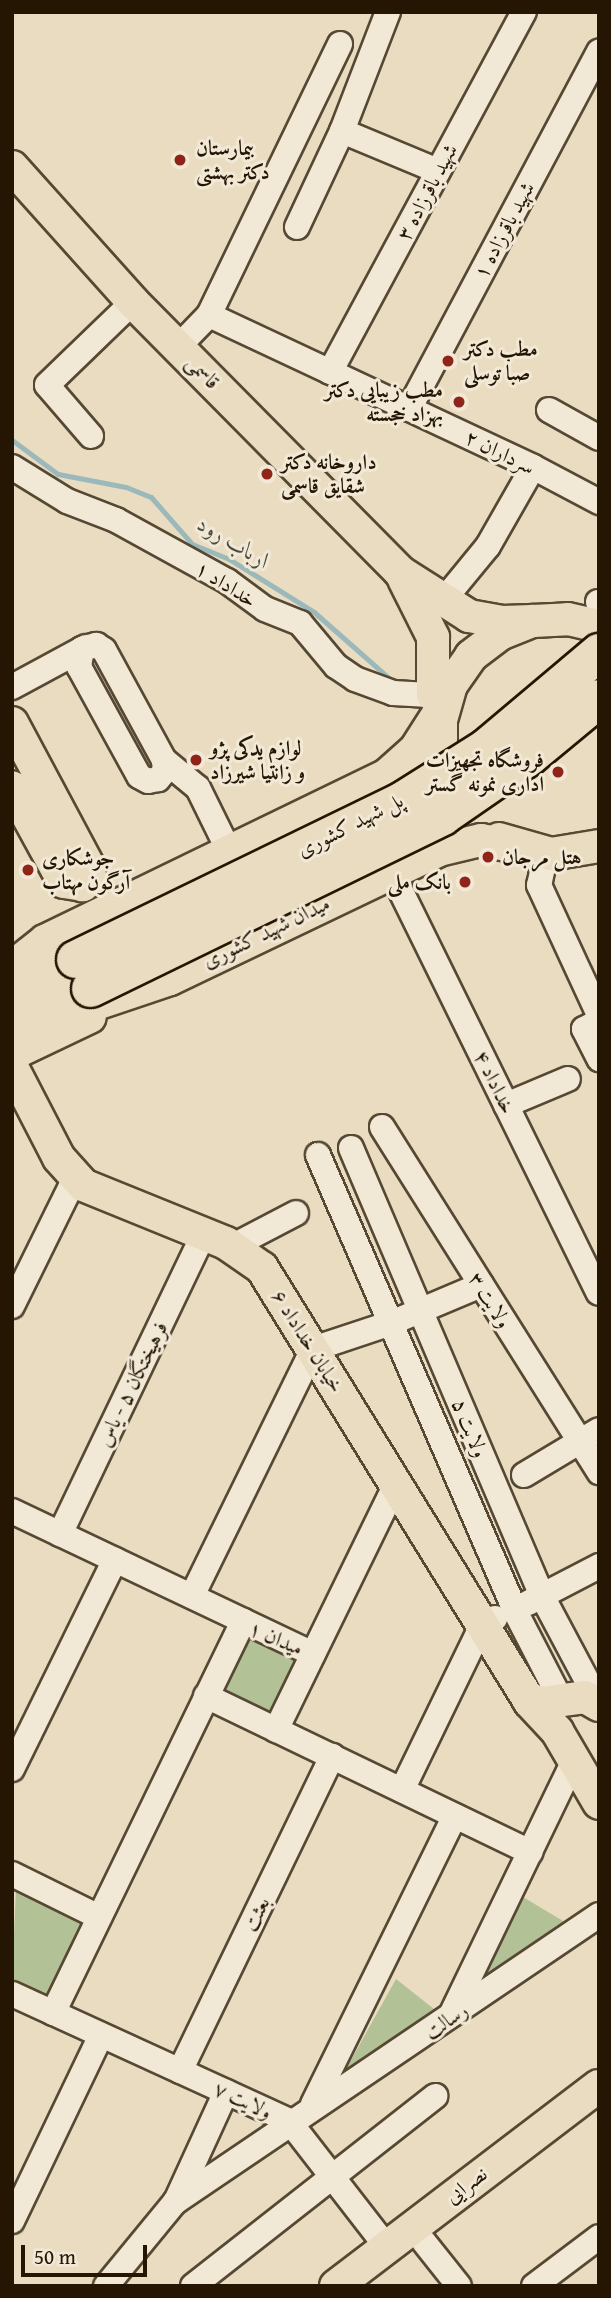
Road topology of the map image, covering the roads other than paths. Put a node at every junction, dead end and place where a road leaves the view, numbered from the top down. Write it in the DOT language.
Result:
graph roads {
  1 [pos="388,12"];
  2 [pos="524,12"];
  3 [pos="340,44"];
  4 [pos="599,51"];
  5 [pos="342,131"];
  6 [pos="12,166"];
  7 [pos="438,170"];
  8 [pos="297,227"];
  9 [pos="133,302"];
  10 [pos="209,315"];
  11 [pos="178,347"];
  12 [pos="330,372"];
  13 [pos="409,409"];
  14 [pos="549,410"];
  15 [pos="596,430"];
  16 [pos="91,436"];
  17 [pos="12,467"];
  18 [pos="533,467"];
  19 [pos="599,502"];
  20 [pos="400,572"];
  21 [pos="442,602"];
  22 [pos="599,602"];
  23 [pos="539,620"];
  24 [pos="599,626"];
  25 [pos="599,652"];
  26 [pos="12,687"];
  27 [pos="441,698"];
  28 [pos="599,698"];
  29 [pos="12,723"];
  30 [pos="376,781"];
  31 [pos="12,787"];
  32 [pos="599,846"];
  33 [pos="542,852"];
  34 [pos="230,853"];
  35 [pos="428,854"];
  36 [pos="599,858"];
  37 [pos="391,871"];
  38 [pos="62,878"];
  39 [pos="78,959"];
  40 [pos="13,971"];
  41 [pos="170,979"];
  42 [pos="599,1015"];
  43 [pos="599,1021"];
  44 [pos="12,1025"];
  45 [pos="12,1031"];
  46 [pos="12,1054"];
  47 [pos="599,1059"];
  48 [pos="12,1068"];
  49 [pos="568,1079"];
  50 [pos="506,1105"];
  51 [pos="382,1127"];
  52 [pos="351,1148"];
  53 [pos="318,1155"];
  54 [pos="75,1178"];
  55 [pos="296,1213"];
  56 [pos="204,1234"];
  57 [pos="233,1246"];
  58 [pos="481,1285"];
  59 [pos="599,1293"];
  60 [pos="12,1306"];
  61 [pos="420,1312"];
  62 [pos="391,1323"];
  63 [pos="313,1349"];
  64 [pos="589,1436"];
  65 [pos="599,1472"];
  66 [pos="524,1475"];
  67 [pos="396,1484"];
  68 [pos="12,1511"];
  69 [pos="60,1534"];
  70 [pos="115,1560"];
  71 [pos="599,1566"];
  72 [pos="192,1596"];
  73 [pos="541,1596"];
  74 [pos="514,1609"];
  75 [pos="243,1621"];
  76 [pos="482,1625"];
  77 [pos="313,1654"];
  78 [pos="597,1695"];
  79 [pos="206,1696"];
  80 [pos="529,1700"];
  81 [pos="561,1700"];
  82 [pos="276,1730"];
  83 [pos="567,1748"];
  84 [pos="331,1756"];
  85 [pos="12,1769"];
  86 [pos="402,1790"];
  87 [pos="599,1803"];
  88 [pos="455,1816"];
  89 [pos="530,1852"];
  90 [pos="13,1875"];
  91 [pos="599,1915"];
  92 [pos="99,1917"];
  93 [pos="12,1994"];
  94 [pos="53,2013"];
  95 [pos="450,2018"];
  96 [pos="101,2035"];
  97 [pos="180,2071"];
  98 [pos="599,2086"];
  99 [pos="226,2092"];
  100 [pos="435,2096"];
  101 [pos="313,2105"];
  102 [pos="599,2110"];
  103 [pos="289,2121"];
  104 [pos="333,2179"];
  105 [pos="175,2202"];
  106 [pos="12,2221"];
  107 [pos="599,2236"];
  108 [pos="424,2242"];
  109 [pos="386,2246"];
  110 [pos="106,2286"];
  111 [pos="193,2286"];
  112 [pos="336,2286"];
  113 [pos="370,2286"];
  114 [pos="459,2286"];
  115 [pos="534,2286"];
  1 -- 5 [label="street"];
  2 -- 7 [label="street, شهید باقرزاده ۳"];
  3 -- 10 [label="street"];
  4 -- 13 [label="street, شهید باقرزاده ۱"];
  5 -- 7 [label="street"];
  5 -- 8 [label="street"];
  6 -- 9 [label="main road, قاسمی"];
  7 -- 12 [label="street, شهید باقرزاده ۳"];
  9 -- 11 [label="main road, قاسمی"];
  9 -- 16 [label="street"];
  10 -- 11 [label="street"];
  10 -- 12 [label="street, سرداران ۲"];
  11 -- 20 [label="main road, قاسمی"];
  12 -- 13 [label="street, سرداران ۲"];
  13 -- 18 [label="street, سرداران ۲"];
  14 -- 15 [label="street"];
  17 -- 27 [label="street, خداداد ۱"];
  18 -- 19 [label="street, سرداران ۲"];
  18 -- 21 [label="street"];
  20 -- 21 [label="main road"];
  20 -- 27 [label="main road"];
  21 -- 23 [label="main road"];
  22 -- 23 [label="main road"];
  23 -- 24 [label="main road"];
  23 -- 27 [label="main road"];
  25 -- 39 [label="highway, پل شهید کشوری, bridge"];
  26 -- 34 [label="street"];
  27 -- 30 [label="main road"];
  27 -- 33 [label="main road"];
  28 -- 39 [label="highway, پل شهید کشوری, bridge"];
  29 -- 38 [label="main road"];
  30 -- 34 [label="main road"];
  30 -- 35 [label="main road"];
  31 -- 38 [label="main road"];
  32 -- 33 [label="main road, میدان شهید کشوری"];
  33 -- 35 [label="main road, میدان شهید کشوری"];
  33 -- 36 [label="main road"];
  33 -- 42 [label="street"];
  34 -- 39 [label="main road"];
  35 -- 37 [label="main road, میدان شهید کشوری"];
  37 -- 41 [label="main road, میدان شهید کشوری"];
  37 -- 50 [label="street, خداداد ۴"];
  38 -- 39 [label="main road"];
  39 -- 40 [label="highway"];
  39 -- 44 [label="highway"];
  41 -- 45 [label="main road, میدان شهید کشوری"];
  41 -- 46 [label="main road"];
  43 -- 47 [label="street"];
  48 -- 54 [label="main road, خیابان خداداد ۶"];
  49 -- 50 [label="street"];
  50 -- 59 [label="street, خداداد ۴"];
  51 -- 58 [label="street, ولایت ۳"];
  52 -- 61 [label="street, ولایت ۵"];
  53 -- 62 [label="street, ولایت ۵"];
  54 -- 56 [label="main road, خیابان خداداد ۶"];
  54 -- 60 [label="street"];
  55 -- 57 [label="street"];
  56 -- 57 [label="main road, خیابان خداداد ۶"];
  56 -- 69 [label="street, فرهیختگان ۵ - یاس"];
  57 -- 63 [label="main road, خیابان خداداد ۶"];
  58 -- 61 [label="street"];
  58 -- 64 [label="street, ولایت ۳"];
  61 -- 62 [label="street"];
  61 -- 73 [label="street, ولایت ۵"];
  62 -- 63 [label="street"];
  62 -- 74 [label="street, ولایت ۵"];
  63 -- 67 [label="main road, خیابان خداداد ۶"];
  63 -- 72 [label="street"];
  64 -- 65 [label="street, ولایت ۳"];
  64 -- 66 [label="street"];
  67 -- 76 [label="main road, خیابان خداداد ۶"];
  67 -- 77 [label="street"];
  68 -- 69 [label="street"];
  69 -- 70 [label="street"];
  70 -- 72 [label="street"];
  70 -- 85 [label="street"];
  71 -- 73 [label="street"];
  72 -- 75 [label="street"];
  73 -- 74 [label="street"];
  73 -- 78 [label="street, ولایت ۵"];
  74 -- 76 [label="street"];
  74 -- 81 [label="street, ولایت ۵"];
  75 -- 77 [label="street, میدان ۱"];
  75 -- 79 [label="street, میدان ۱"];
  76 -- 80 [label="main road, خیابان خداداد ۶"];
  76 -- 86 [label="street"];
  77 -- 82 [label="street, میدان ۱"];
  78 -- 81 [label="main road"];
  79 -- 82 [label="street"];
  79 -- 92 [label="street, میدان ۱"];
  80 -- 81 [label="main road"];
  80 -- 83 [label="main road, خیابان خداداد ۶"];
  81 -- 83 [label="main road"];
  82 -- 84 [label="street"];
  83 -- 87 [label="main road, خیابان خداداد ۶"];
  83 -- 89 [label="street"];
  84 -- 86 [label="street"];
  84 -- 97 [label="street, بعثت"];
  86 -- 88 [label="street"];
  88 -- 89 [label="street"];
  88 -- 101 [label="street"];
  89 -- 95 [label="street"];
  90 -- 92 [label="street"];
  91 -- 95 [label="street, رسالت"];
  92 -- 94 [label="street, میدان ۱"];
  93 -- 94 [label="street, ولایت ۷"];
  94 -- 96 [label="street, ولایت ۷"];
  95 -- 101 [label="street, رسالت"];
  96 -- 97 [label="street, ولایت ۷"];
  96 -- 106 [label="street"];
  97 -- 99 [label="street, ولایت ۷"];
  98 -- 109 [label="main road, نصرایی"];
  99 -- 103 [label="street, ولایت ۷"];
  99 -- 105 [label="street"];
  100 -- 104 [label="street"];
  101 -- 103 [label="street, رسالت"];
  102 -- 108 [label="main road"];
  103 -- 104 [label="street, ولایت ۷"];
  103 -- 105 [label="street, رسالت"];
  104 -- 109 [label="street, ولایت ۷"];
  104 -- 111 [label="street"];
  105 -- 110 [label="street"];
  107 -- 115 [label="street"];
  108 -- 113 [label="main road"];
  108 -- 114 [label="street"];
  109 -- 112 [label="main road, نصرایی"];
}
